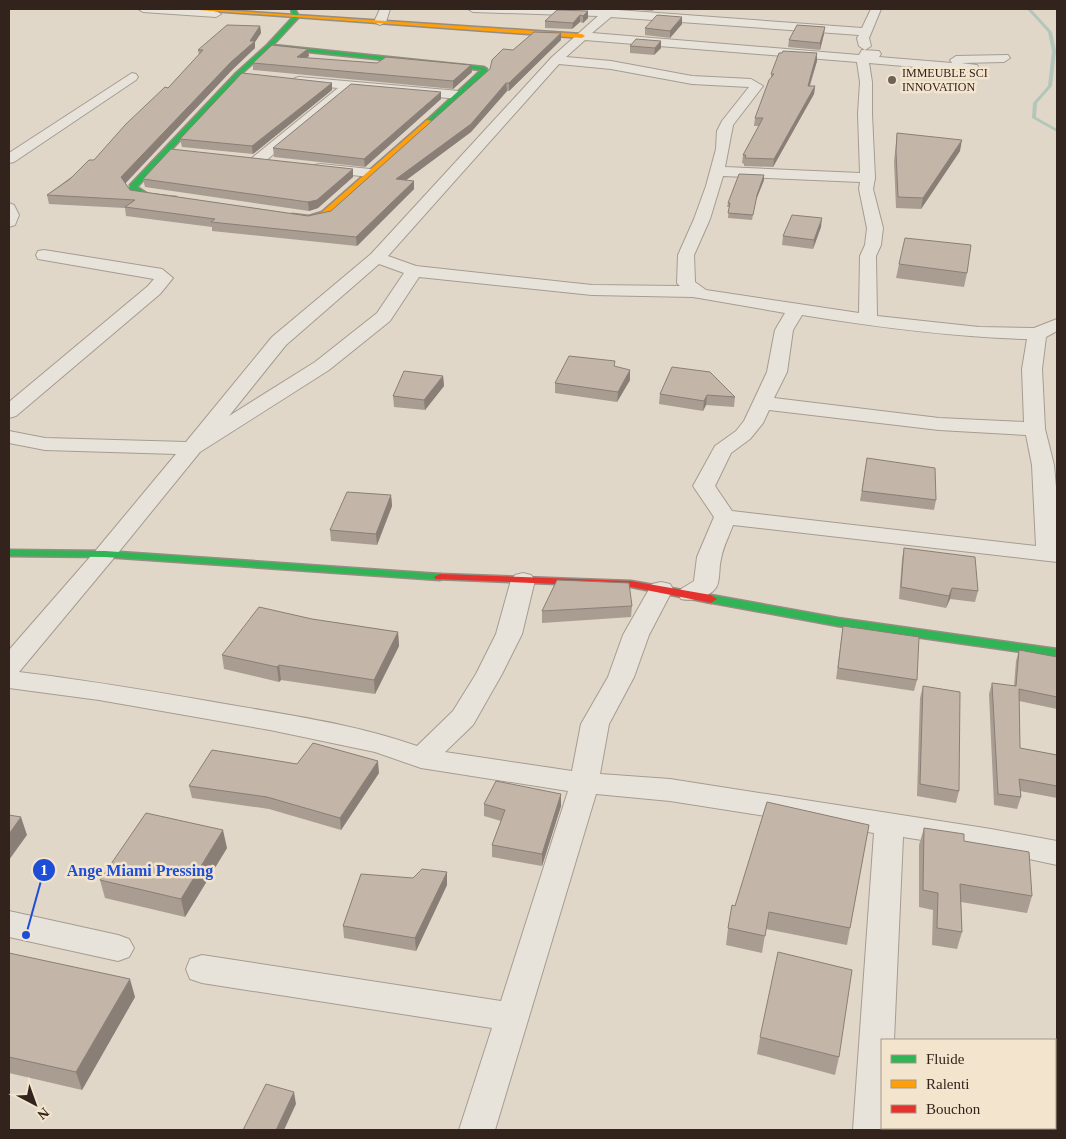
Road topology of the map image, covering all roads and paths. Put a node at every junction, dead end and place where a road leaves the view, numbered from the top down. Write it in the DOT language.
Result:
graph roads {
  1 [pos="143,9"];
  2 [pos="188,9"];
  3 [pos="235,9"];
  4 [pos="386,9"];
  5 [pos="473,9"];
  6 [pos="876,9"];
  7 [pos="548,10"];
  8 [pos="610,11"];
  9 [pos="291,14"];
  10 [pos="380,22"];
  11 [pos="865,32"];
  12 [pos="582,36"];
  13 [pos="269,46"];
  14 [pos="865,56"];
  15 [pos="1004,58"];
  16 [pos="556,60"];
  17 [pos="973,68"];
  18 [pos="238,74"];
  19 [pos="256,76"];
  20 [pos="132,77"];
  21 [pos="284,79"];
  22 [pos="348,86"];
  23 [pos="459,94"];
  24 [pos="166,151"];
  25 [pos="185,153"];
  26 [pos="240,158"];
  27 [pos="9,159"];
  28 [pos="258,160"];
  29 [pos="277,162"];
  30 [pos="305,166"];
  31 [pos="717,171"];
  32 [pos="370,174"];
  33 [pos="868,178"];
  34 [pos="183,201"];
  35 [pos="9,208"];
  36 [pos="280,214"];
  37 [pos="9,222"];
  38 [pos="44,255"];
  39 [pos="377,258"];
  40 [pos="414,271"];
  41 [pos="695,292"];
  42 [pos="796,310"];
  43 [pos="868,320"];
  44 [pos="1057,324"];
  45 [pos="1037,334"];
  46 [pos="762,403"];
  47 [pos="9,412"];
  48 [pos="1035,429"];
  49 [pos="9,437"];
  50 [pos="192,448"];
  51 [pos="726,516"];
  52 [pos="9,553"];
  53 [pos="106,554"];
  54 [pos="1052,555"];
  55 [pos="522,580"];
  56 [pos="676,592"];
  57 [pos="1057,654"];
  58 [pos="9,666"];
  59 [pos="9,679"];
  60 [pos="420,758"];
  61 [pos="586,783"];
  62 [pos="889,824"];
  63 [pos="1057,853"];
  64 [pos="9,924"];
  65 [pos="118,948"];
  66 [pos="202,969"];
  67 [pos="512,1016"];
  68 [pos="883,1039"];
  69 [pos="477,1130"];
  1 -- 9 [label="street"];
  2 -- 9 [label="street"];
  3 -- 9 [label="street"];
  4 -- 10 [label="street"];
  5 -- 7 [label="street"];
  6 -- 11 [label="street"];
  7 -- 8 [label="street"];
  8 -- 11 [label="street"];
  8 -- 12 [label="street"];
  9 -- 10 [label="street"];
  9 -- 13 [label="street"];
  10 -- 12 [label="street"];
  11 -- 14 [label="street"];
  12 -- 14 [label="street"];
  12 -- 16 [label="street"];
  13 -- 18 [label="street"];
  13 -- 23 [label="street"];
  14 -- 15 [label="street"];
  14 -- 17 [label="street"];
  14 -- 33 [label="street"];
  16 -- 31 [label="street"];
  16 -- 39 [label="street"];
  18 -- 19 [label="street"];
  18 -- 24 [label="street"];
  20 -- 27 [label="street"];
  21 -- 22 [label="street"];
  22 -- 23 [label="street"];
  22 -- 28 [label="street"];
  23 -- 32 [label="street"];
  24 -- 25 [label="street"];
  24 -- 34 [label="street"];
  26 -- 28 [label="street"];
  28 -- 29 [label="street"];
  30 -- 32 [label="street"];
  31 -- 33 [label="street"];
  31 -- 41 [label="street"];
  32 -- 36 [label="street"];
  33 -- 43 [label="street"];
  35 -- 37 [label="street"];
  38 -- 47 [label="street"];
  39 -- 40 [label="street"];
  39 -- 50 [label="street"];
  40 -- 41 [label="street"];
  40 -- 50 [label="street"];
  41 -- 42 [label="street"];
  42 -- 43 [label="street"];
  42 -- 46 [label="street"];
  43 -- 45 [label="street"];
  44 -- 45 [label="street"];
  45 -- 48 [label="street"];
  46 -- 48 [label="street"];
  46 -- 51 [label="street"];
  48 -- 54 [label="street"];
  49 -- 50 [label="street"];
  50 -- 53 [label="street"];
  51 -- 54 [label="street"];
  51 -- 56 [label="street"];
  52 -- 53 [label="street"];
  53 -- 55 [label="street"];
  53 -- 58 [label="street"];
  55 -- 56 [label="street"];
  55 -- 60 [label="street"];
  56 -- 57 [label="street"];
  56 -- 61 [label="street"];
  59 -- 60 [label="street"];
  60 -- 61 [label="street"];
  61 -- 62 [label="street"];
  61 -- 67 [label="street"];
  62 -- 63 [label="street"];
  62 -- 68 [label="street"];
  64 -- 65 [label="street"];
  66 -- 67 [label="street"];
  67 -- 69 [label="street"];
}
